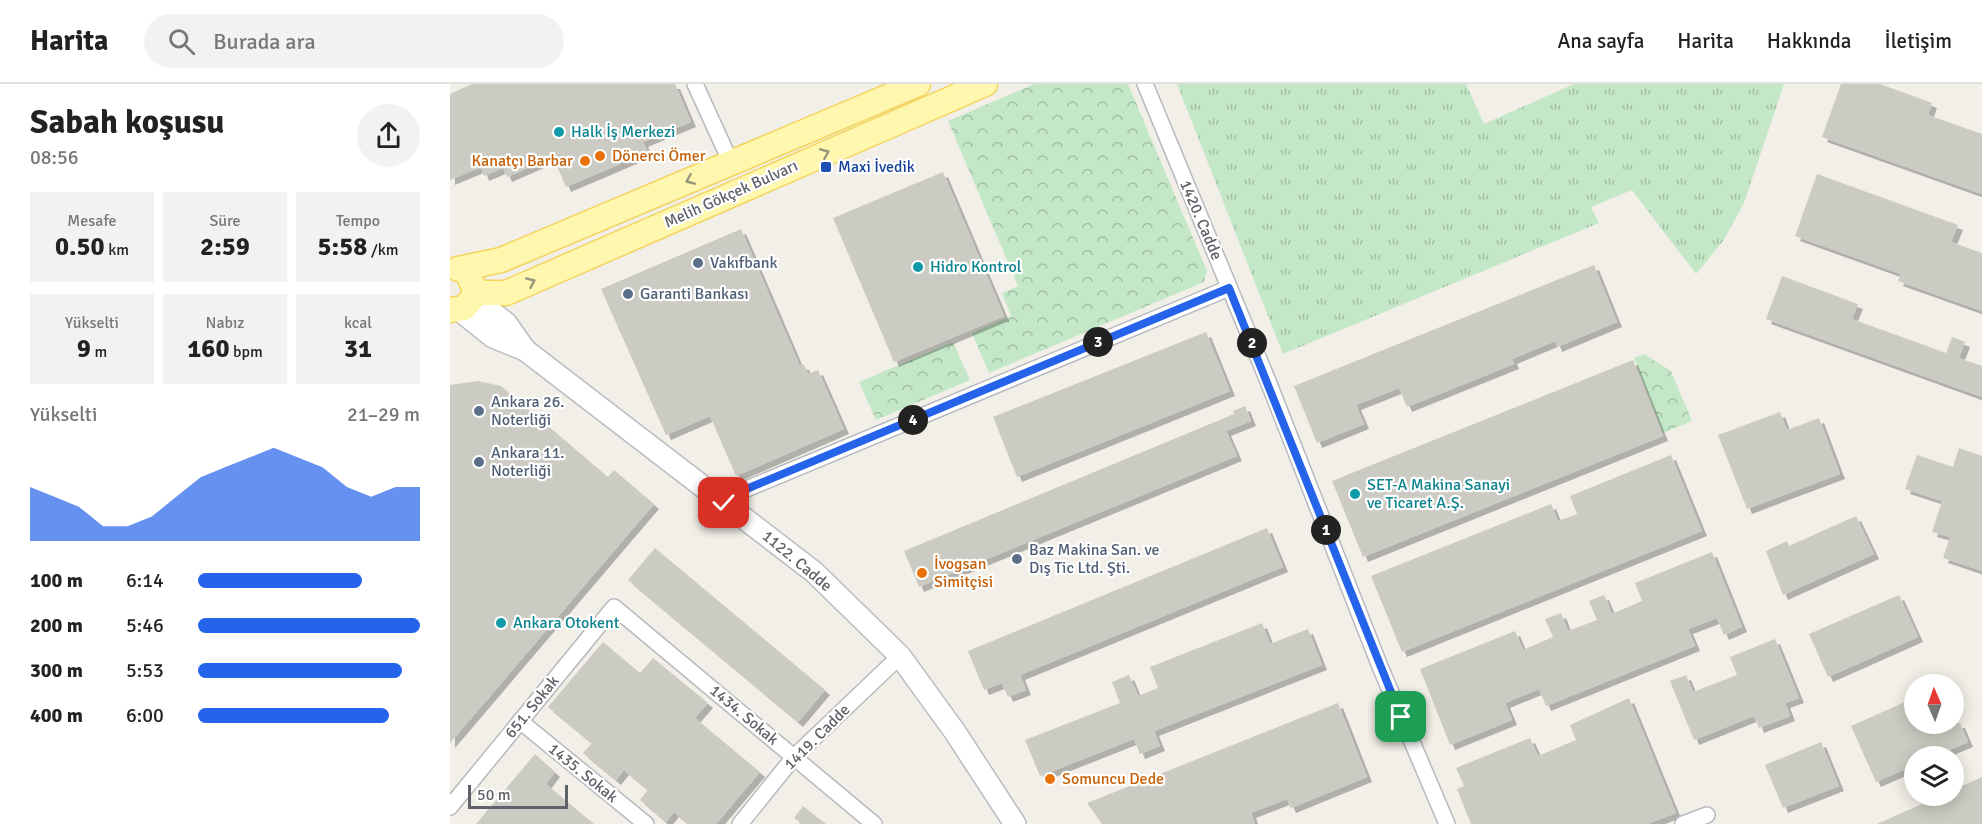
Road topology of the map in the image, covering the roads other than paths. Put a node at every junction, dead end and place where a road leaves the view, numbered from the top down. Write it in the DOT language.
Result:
graph roads {
  1 [pos="695,84"];
  2 [pos="918,84"];
  3 [pos="985,84"];
  4 [pos="1145,84"];
  5 [pos="731,163"];
  6 [pos="454,269"];
  7 [pos="1229,288"];
  8 [pos="464,303"];
  9 [pos="724,503"];
  10 [pos="614,606"];
  11 [pos="900,656"];
  12 [pos="520,721"];
  13 [pos="794,757"];
  14 [pos="451,805"];
  15 [pos="1707,815"];
  16 [pos="646,824"];
  17 [pos="740,824"];
  18 [pos="874,824"];
  19 [pos="1015,824"];
  20 [pos="1447,824"];
  21 [pos="1683,824"];
  1 -- 5 [label="street"];
  2 -- 5 [label="main road, Melih Gökçek Bulvarı"];
  8 -- 3 [label="main road, Melih Gökçek Bulvarı, one-way"];
  4 -- 7 [label="street, 1420. Cadde"];
  5 -- 6 [label="main road, Melih Gökçek Bulvarı, one-way"];
  6 -- 8 [label="main road"];
  7 -- 9 [label="street"];
  7 -- 20 [label="street, 1420. Cadde"];
  8 -- 9 [label="main road, 1122. Cadde"];
  9 -- 11 [label="main road, 1122. Cadde"];
  10 -- 12 [label="street, 651. Sokak"];
  10 -- 13 [label="street, 1434. Sokak"];
  11 -- 13 [label="street, 1419. Cadde"];
  11 -- 19 [label="main road, 1122. Cadde"];
  12 -- 14 [label="street, 651. Sokak"];
  12 -- 16 [label="street, 1435. Sokak"];
  13 -- 17 [label="street, 1419. Cadde"];
  13 -- 18 [label="street, 1434. Sokak"];
  15 -- 21 [label="street"];
}
